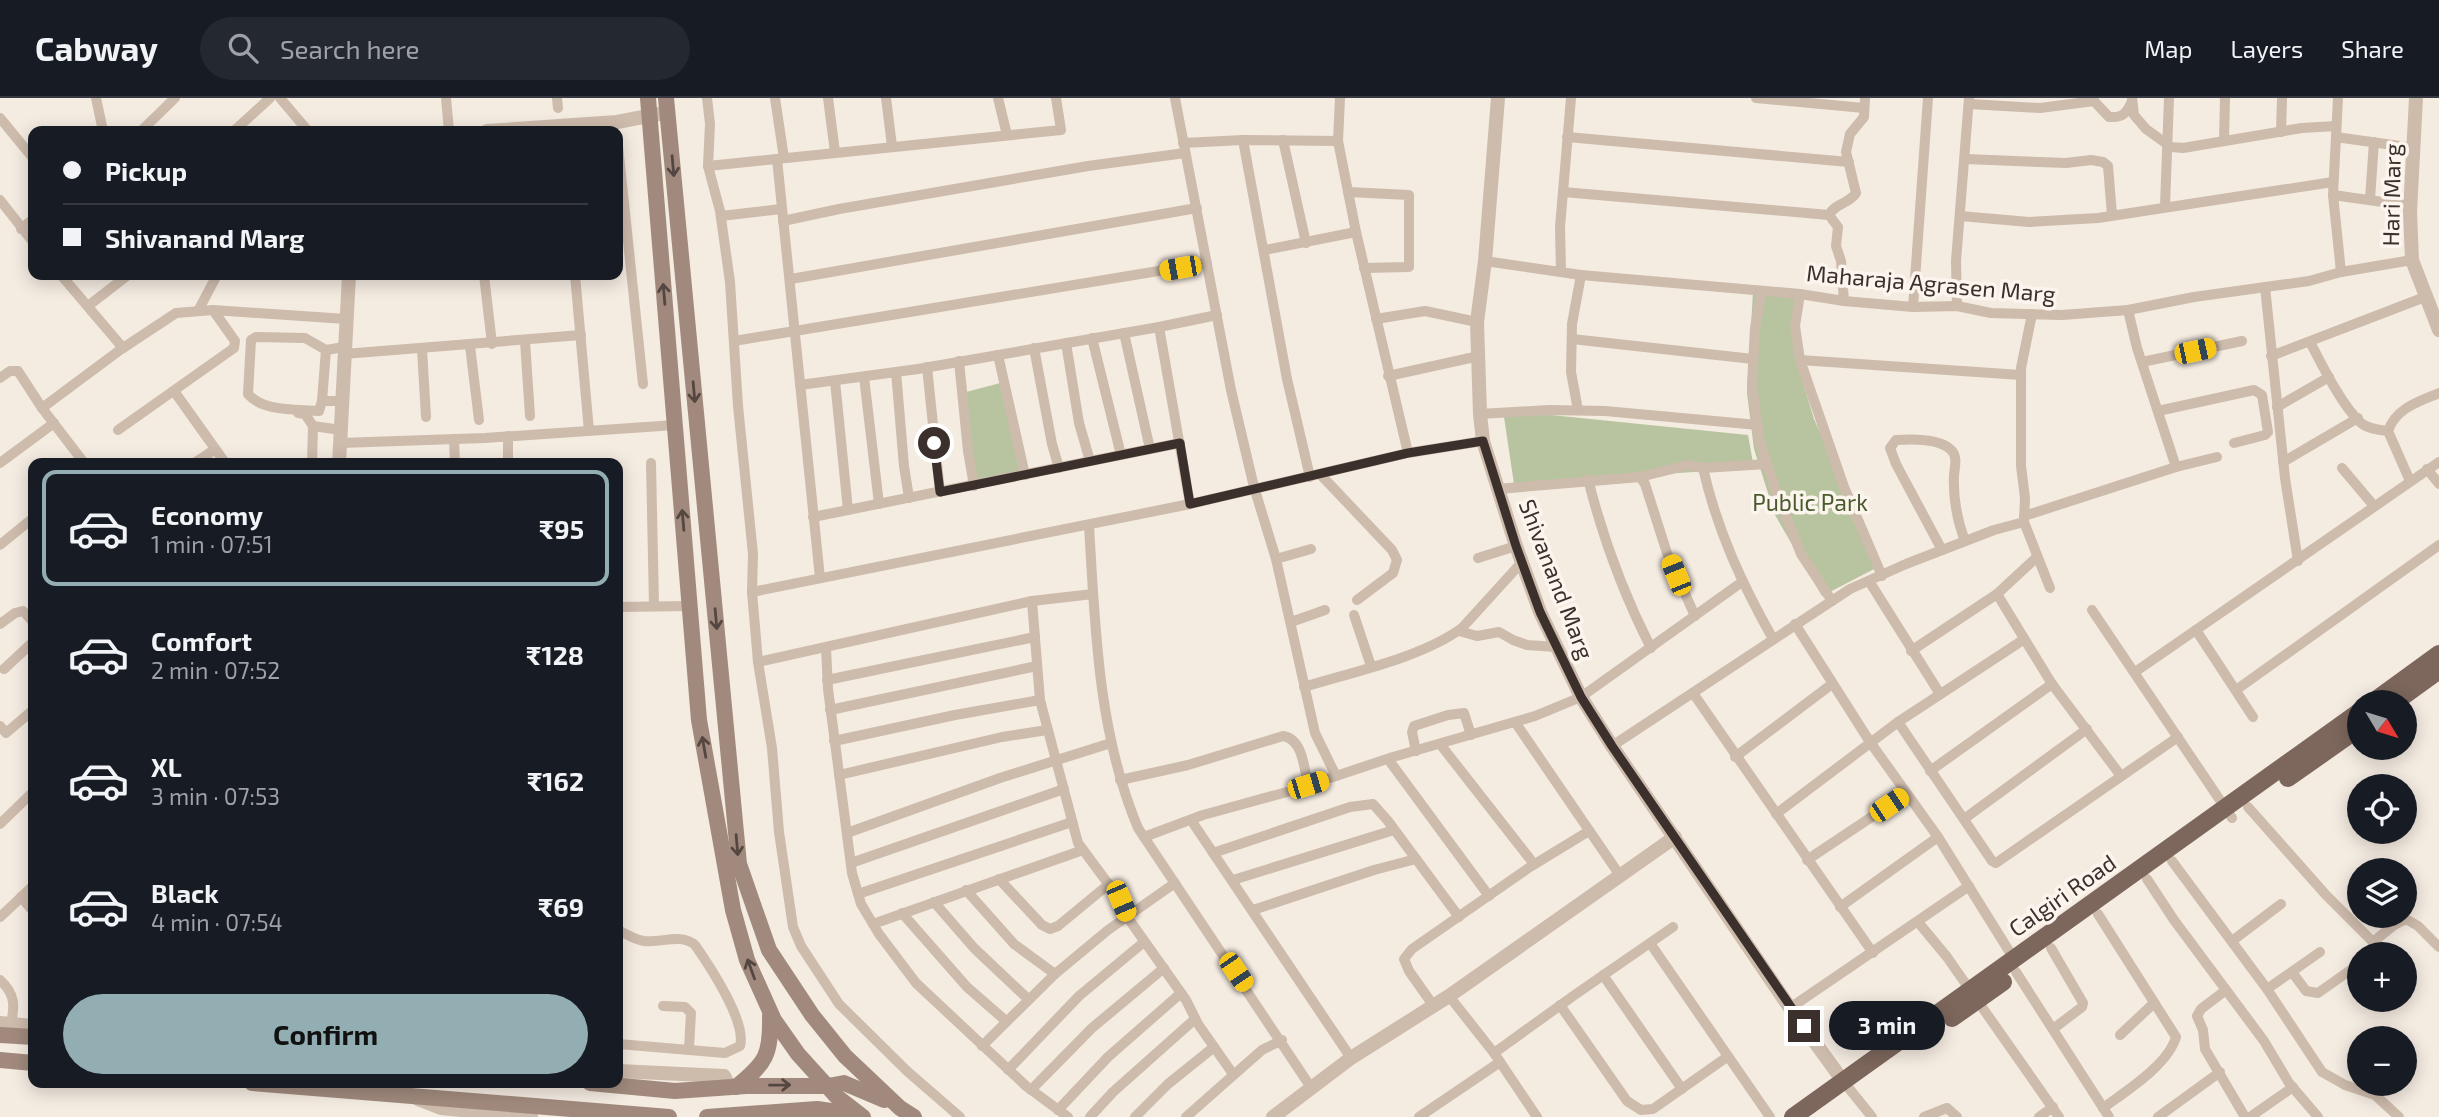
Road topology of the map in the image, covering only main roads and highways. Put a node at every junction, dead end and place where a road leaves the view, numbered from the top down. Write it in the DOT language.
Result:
graph roads {
  1 [pos="649,98"];
  2 [pos="667,105"];
  3 [pos="2439,654"];
  4 [pos="2439,670"];
  5 [pos="2390,690"];
  6 [pos="2412,690"];
  7 [pos="2347,721"];
  8 [pos="2347,736"];
  9 [pos="2229,814"];
  10 [pos="2015,965"];
  11 [pos="770,1013"];
  12 [pos="5,1029"];
  13 [pos="28,1036"];
  14 [pos="845,1056"];
  15 [pos="0,1059"];
  16 [pos="28,1062"];
  17 [pos="623,1086"];
  18 [pos="1847,1086"];
  19 [pos="310,1088"];
  20 [pos="733,1088"];
  21 [pos="836,1088"];
  22 [pos="675,1091"];
  23 [pos="817,1109"];
  24 [pos="907,1112"];
  25 [pos="775,1115"];
  26 [pos="861,1116"];
  27 [pos="669,1117"];
  28 [pos="677,1117"];
  29 [pos="707,1117"];
  30 [pos="1793,1117"];
  31 [pos="1814,1117"];
  11 -- 1 [label="main road, one-way"];
  2 -- 14 [label="main road, one-way"];
  3 -- 5 [label="main road"];
  4 -- 6 [label="main road"];
  7 -- 9 [label="main road, Calgiri Road"];
  8 -- 9 [label="main road, Calgiri Road"];
  9 -- 10 [label="main road, Calgiri Road"];
  9 -- 10 [label="main road, Calgiri Road"];
  10 -- 18 [label="main road, Calgiri Road"];
  11 -- 20 [label="main road"];
  11 -- 21 [label="main road"];
  12 -- 13 [label="main road"];
  14 -- 21 [label="main road"];
  14 -- 24 [label="main road"];
  15 -- 16 [label="main road"];
  17 -- 22 [label="main road"];
  18 -- 30 [label="main road, Calgiri Road"];
  18 -- 31 [label="main road, Calgiri Road"];
  19 -- 27 [label="main road"];
  20 -- 21 [label="main road, one-way"];
  20 -- 22 [label="main road"];
  21 -- 23 [label="main road"];
  21 -- 24 [label="main road"];
  21 -- 26 [label="main road"];
  22 -- 28 [label="main road"];
  23 -- 25 [label="main road"];
  23 -- 26 [label="main road"];
  25 -- 29 [label="main road"];
}
